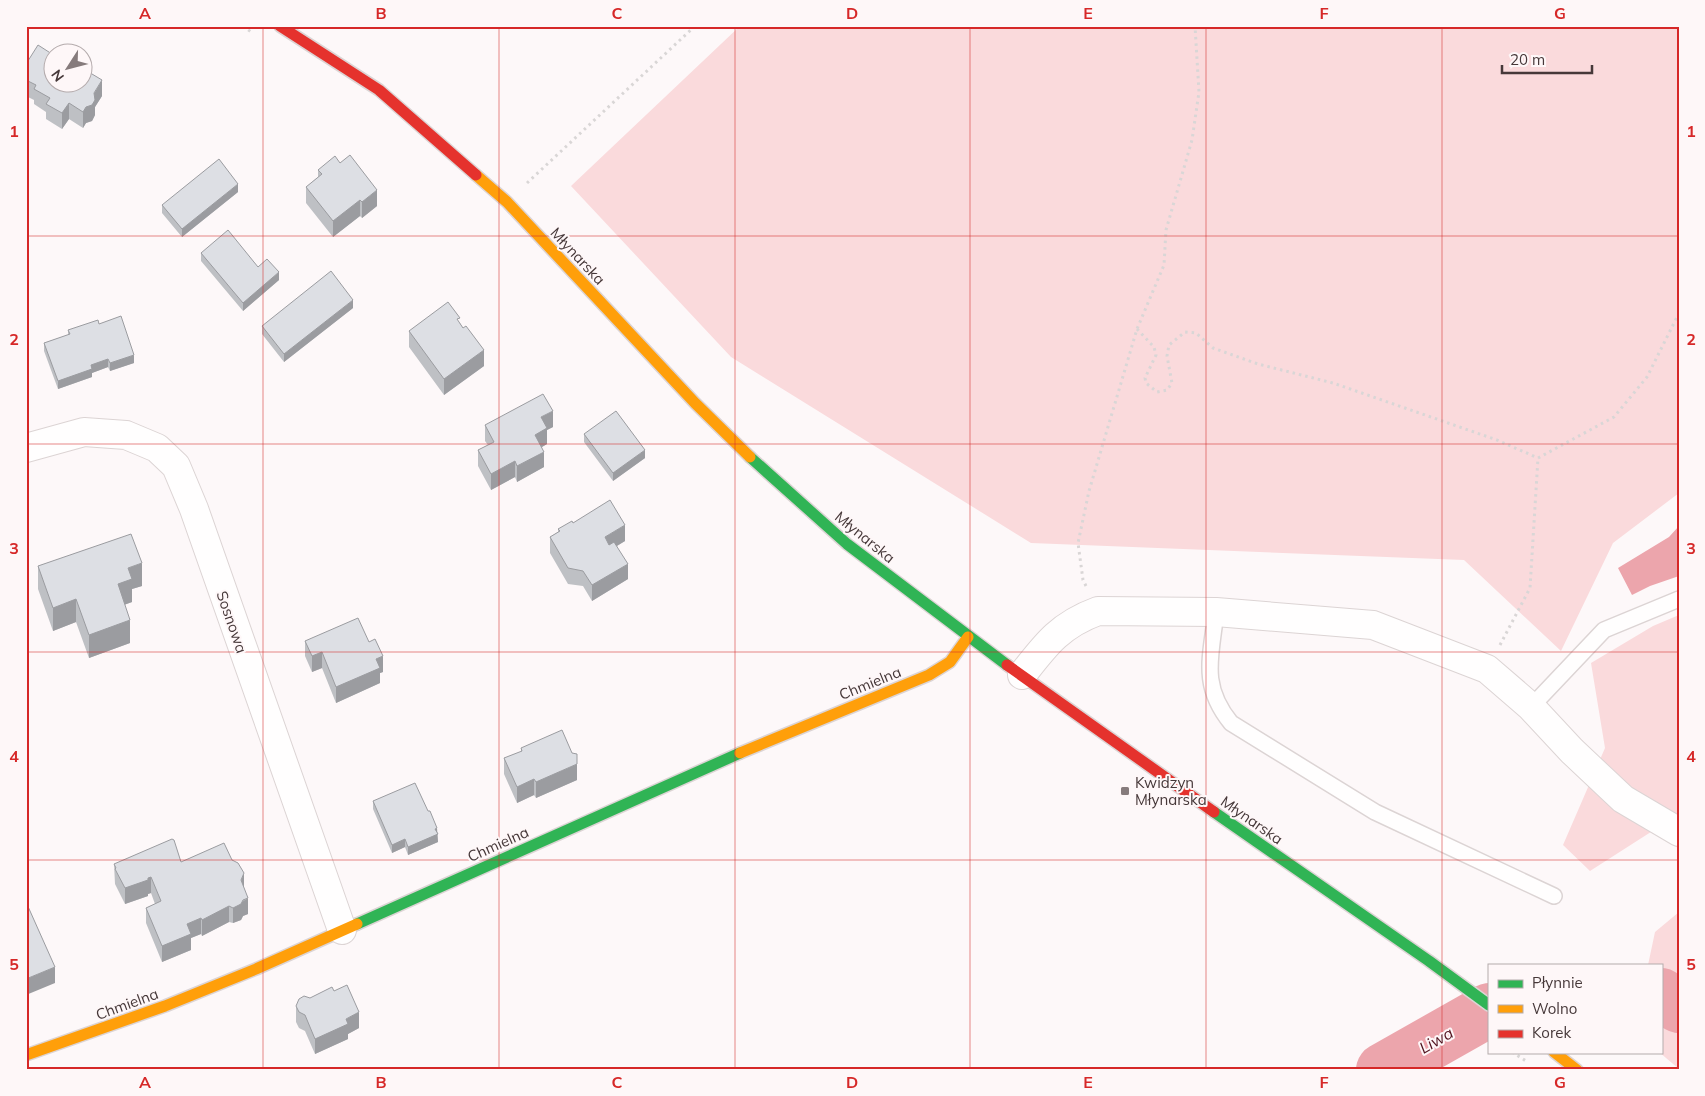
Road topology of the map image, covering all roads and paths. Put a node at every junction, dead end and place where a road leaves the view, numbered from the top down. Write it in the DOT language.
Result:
graph roads {
  1 [pos="280,26"];
  2 [pos="695,26"];
  3 [pos="1195,26"];
  4 [pos="507,202"];
  5 [pos="1679,313"];
  6 [pos="1137,329"];
  7 [pos="26,448"];
  8 [pos="1538,458"];
  9 [pos="1679,599"];
  10 [pos="1098,611"];
  11 [pos="1216,612"];
  12 [pos="968,637"];
  13 [pos="1487,669"];
  14 [pos="1022,675"];
  15 [pos="1530,706"];
  16 [pos="1679,832"];
  17 [pos="1554,896"];
  18 [pos="342,930"];
  19 [pos="1488,1004"];
  20 [pos="1557,1054"];
  21 [pos="26,1055"];
  22 [pos="1578,1070"];
  1 -- 4 [label="street, Młynarska"];
  2 -- 4 [label="path"];
  3 -- 6 [label="path"];
  4 -- 12 [label="street, Młynarska"];
  5 -- 8 [label="path"];
  6 -- 8 [label="path"];
  6 -- 10 [label="path"];
  7 -- 18 [label="street, Sosnowa"];
  8 -- 13 [label="path"];
  9 -- 15 [label="lane"];
  10 -- 11 [label="street"];
  10 -- 14 [label="street"];
  11 -- 13 [label="street"];
  11 -- 17 [label="lane"];
  12 -- 14 [label="street, Młynarska"];
  12 -- 18 [label="street, Chmielna"];
  13 -- 15 [label="street"];
  14 -- 19 [label="street, Młynarska"];
  15 -- 16 [label="street"];
  18 -- 21 [label="street, Chmielna"];
  20 -- 22 [label="street"];
}
